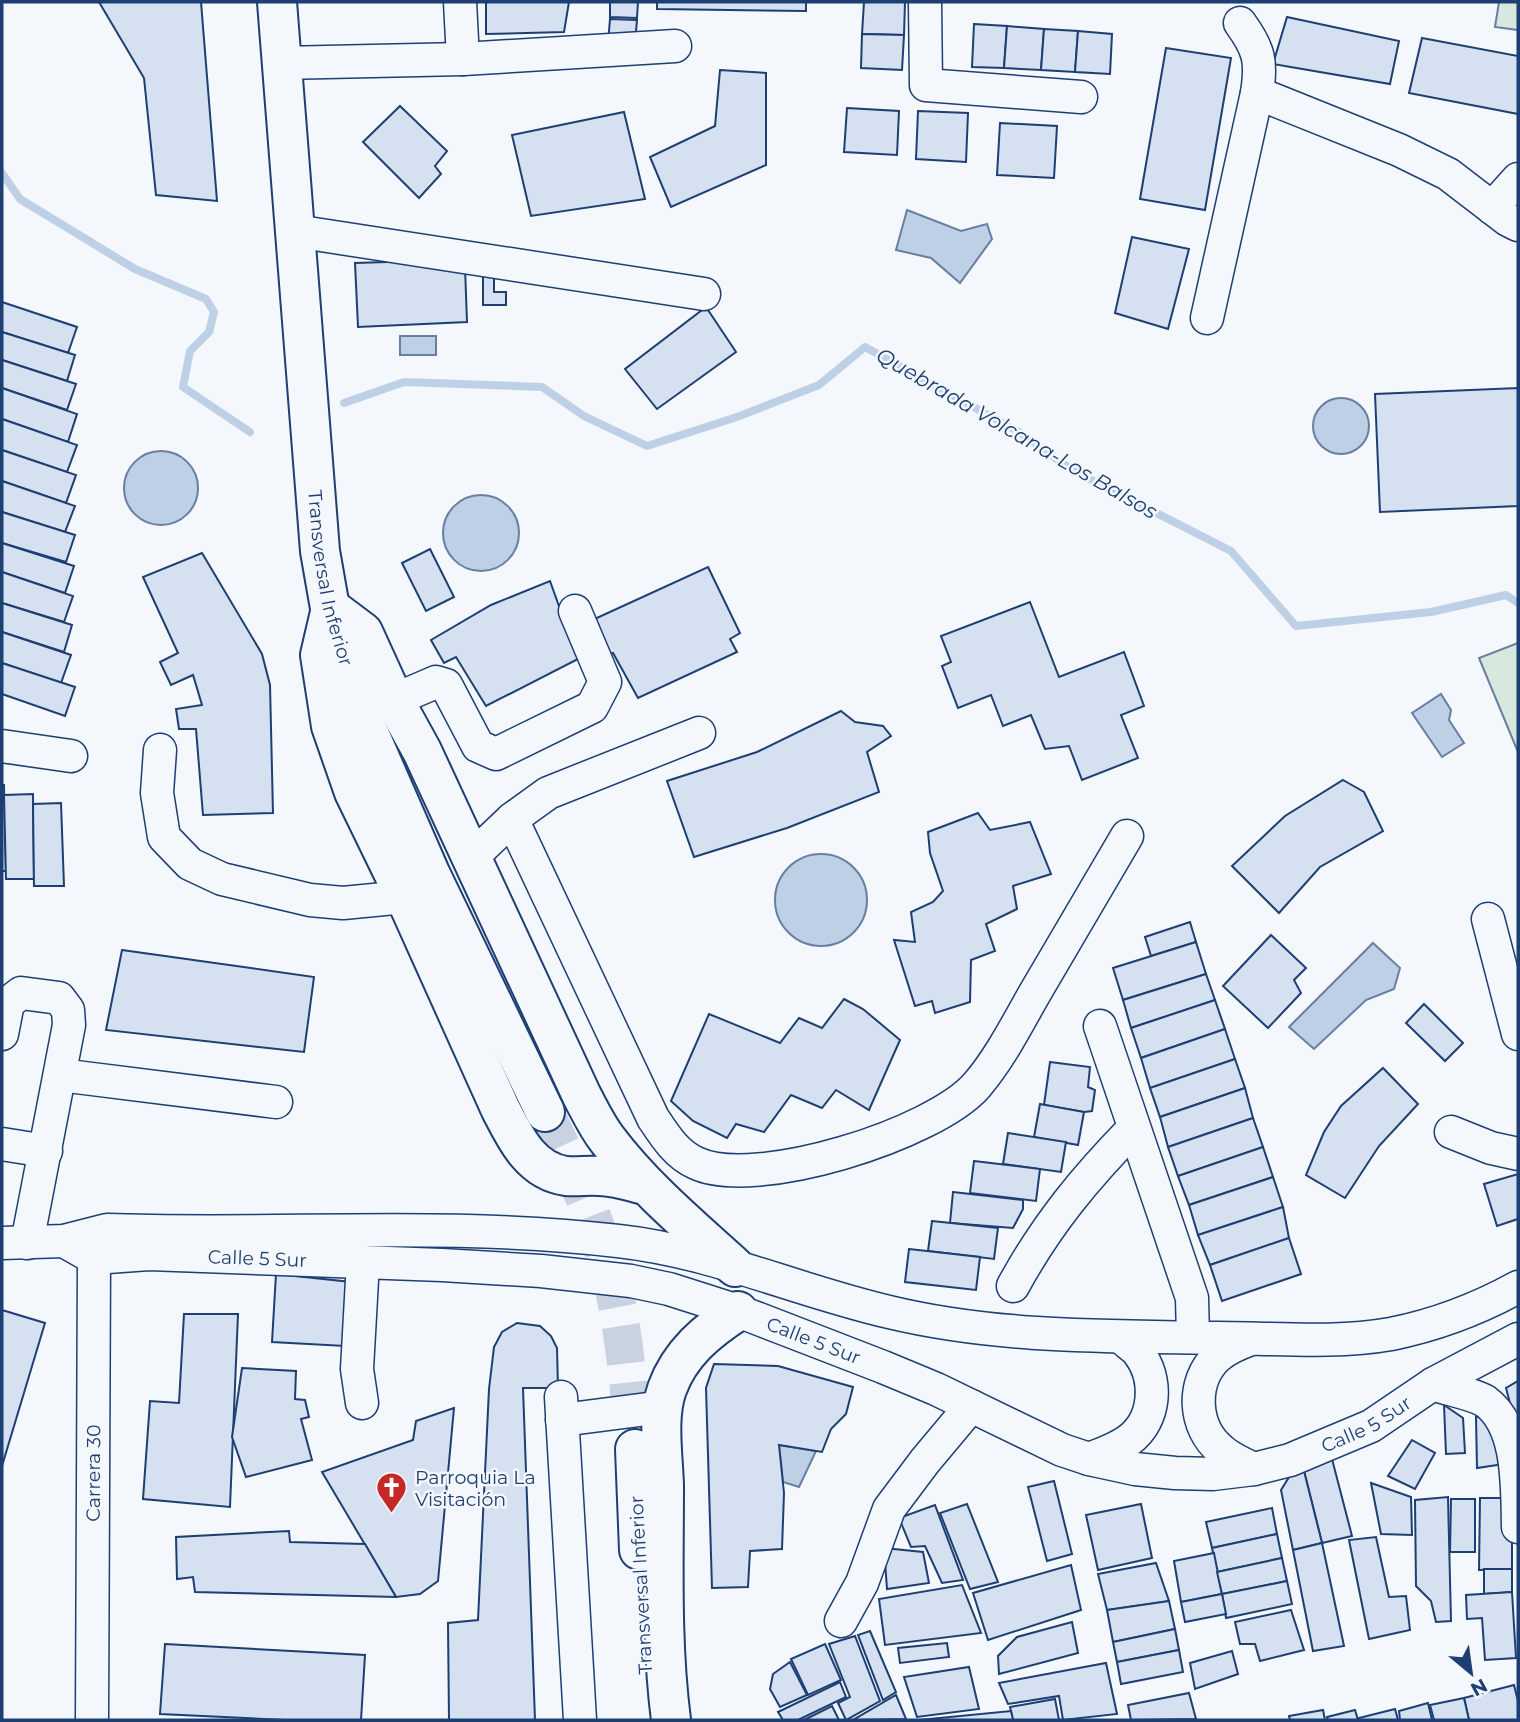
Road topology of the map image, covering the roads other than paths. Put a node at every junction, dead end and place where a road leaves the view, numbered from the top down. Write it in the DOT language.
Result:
graph roads {
  1 [pos="277,2"];
  2 [pos="460,2"];
  3 [pos="925,2"];
  4 [pos="1240,23"];
  5 [pos="675,46"];
  6 [pos="463,59"];
  7 [pos="281,63"];
  8 [pos="1257,93"];
  9 [pos="1081,97"];
  10 [pos="1518,179"];
  11 [pos="1492,208"];
  12 [pos="1518,225"];
  13 [pos="295,231"];
  14 [pos="704,294"];
  15 [pos="1207,318"];
  16 [pos="331,608"];
  17 [pos="575,611"];
  18 [pos="394,700"];
  19 [pos="699,733"];
  20 [pos="2,746"];
  21 [pos="160,750"];
  22 [pos="71,756"];
  23 [pos="512,818"];
  24 [pos="1127,836"];
  25 [pos="472,857"];
  26 [pos="405,897"];
  27 [pos="1488,919"];
  28 [pos="1100,1026"];
  29 [pos="2,1034"];
  30 [pos="1518,1034"];
  31 [pos="60,1075"];
  32 [pos="276,1102"];
  33 [pos="545,1112"];
  34 [pos="1134,1128"];
  35 [pos="1451,1132"];
  36 [pos="2,1144"];
  37 [pos="46,1152"];
  38 [pos="1518,1154"];
  39 [pos="648,1186"];
  40 [pos="14,1243"];
  41 [pos="100,1244"];
  42 [pos="363,1262"];
  43 [pos="735,1268"];
  44 [pos="1013,1286"];
  45 [pos="1518,1287"];
  46 [pos="738,1311"];
  47 [pos="1193,1337"];
  48 [pos="1122,1338"];
  49 [pos="1252,1338"];
  50 [pos="1518,1339"];
  51 [pos="1433,1384"];
  52 [pos="362,1403"];
  53 [pos="971,1406"];
  54 [pos="663,1407"];
  55 [pos="635,1449"];
  56 [pos="1089,1459"];
  57 [pos="1254,1469"];
  58 [pos="1518,1527"];
  59 [pos="842,1621"];
  60 [pos="92,1720"];
  61 [pos="580,1720"];
  62 [pos="649,1720"];
  63 [pos="671,1720"];
  1 -- 7 [label="main road, Transversal Inferior"];
  2 -- 6 [label="street"];
  3 -- 9 [label="street"];
  4 -- 8 [label="street"];
  5 -- 6 [label="street"];
  6 -- 7 [label="street"];
  7 -- 13 [label="main road, Transversal Inferior"];
  8 -- 11 [label="street"];
  8 -- 15 [label="street"];
  10 -- 11 [label="street"];
  11 -- 12 [label="street"];
  13 -- 14 [label="street"];
  13 -- 16 [label="main road, Transversal Inferior"];
  16 -- 18 [label="main road"];
  16 -- 26 [label="main road"];
  16 -- 33 [label="main road, Transversal Inferior"];
  17 -- 18 [label="street"];
  18 -- 25 [label="main road"];
  19 -- 23 [label="street"];
  20 -- 22 [label="street"];
  21 -- 26 [label="street"];
  23 -- 24 [label="street"];
  23 -- 25 [label="street"];
  25 -- 39 [label="main road"];
  26 -- 39 [label="main road"];
  27 -- 30 [label="street"];
  28 -- 34 [label="street"];
  29 -- 31 [label="street"];
  31 -- 32 [label="street"];
  31 -- 37 [label="street"];
  34 -- 44 [label="street"];
  34 -- 47 [label="street"];
  35 -- 38 [label="street"];
  36 -- 37 [label="street"];
  37 -- 40 [label="street"];
  39 -- 43 [label="main road"];
  40 -- 41 [label="street, Calle 5 Sur"];
  41 -- 42 [label="street, Calle 5 Sur"];
  41 -- 43 [label="street, Calle 5 Sur"];
  41 -- 60 [label="street, Carrera 30"];
  42 -- 46 [label="street, Calle 5 Sur"];
  42 -- 52 [label="street"];
  43 -- 48 [label="street, Calle 5 Sur"];
  45 -- 49 [label="street, Calle 5 Sur"];
  46 -- 53 [label="street, Calle 5 Sur"];
  46 -- 54 [label="main road"];
  47 -- 48 [label="street, Calle 5 Sur"];
  47 -- 49 [label="street, Calle 5 Sur"];
  48 -- 56 [label="street"];
  49 -- 57 [label="street"];
  50 -- 51 [label="street, Calle 5 Sur"];
  51 -- 57 [label="street, Calle 5 Sur"];
  51 -- 58 [label="street"];
  53 -- 56 [label="street, Calle 5 Sur"];
  53 -- 59 [label="street"];
  54 -- 61 [label="street"];
  54 -- 63 [label="main road"];
  55 -- 62 [label="main road, Transversal Inferior"];
  56 -- 57 [label="street, Calle 5 Sur"];
}
